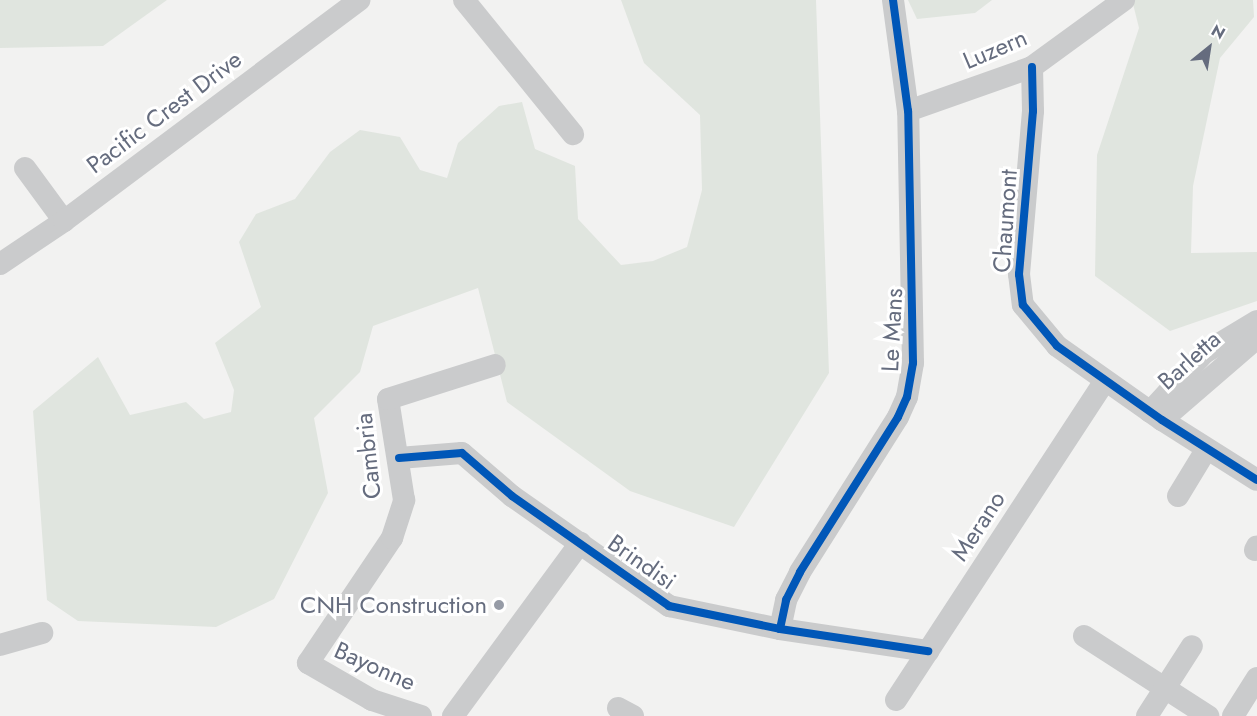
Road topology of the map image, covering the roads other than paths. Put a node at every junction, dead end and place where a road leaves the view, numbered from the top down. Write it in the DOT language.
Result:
graph roads {
  1 [pos="358,0"];
  2 [pos="464,0"];
  3 [pos="893,0"];
  4 [pos="1124,0"];
  5 [pos="1032,67"];
  6 [pos="908,111"];
  7 [pos="573,134"];
  8 [pos="25,168"];
  9 [pos="64,221"];
  10 [pos="0,264"];
  11 [pos="1253,331"];
  12 [pos="495,365"];
  13 [pos="1105,381"];
  14 [pos="1156,416"];
  15 [pos="1206,450"];
  16 [pos="399,458"];
  17 [pos="1257,480"];
  18 [pos="1178,496"];
  19 [pos="580,543"];
  20 [pos="780,629"];
  21 [pos="42,633"];
  22 [pos="1084,636"];
  23 [pos="0,645"];
  24 [pos="1192,646"];
  25 [pos="928,651"];
  26 [pos="308,663"];
  27 [pos="1257,678"];
  28 [pos="1166,687"];
  29 [pos="896,700"];
  30 [pos="1244,708"];
  31 [pos="421,716"];
  32 [pos="453,716"];
  33 [pos="1147,716"];
  34 [pos="1208,716"];
  1 -- 9 [label="street, Pacific Crest Drive"];
  2 -- 7 [label="street"];
  3 -- 6 [label="street, Le Mans"];
  4 -- 5 [label="street, Luzern"];
  5 -- 6 [label="street, Luzern"];
  5 -- 13 [label="street, Chaumont"];
  6 -- 20 [label="street, Le Mans"];
  8 -- 9 [label="street"];
  9 -- 10 [label="street, Pacific Crest Drive"];
  11 -- 14 [label="street, Barletta"];
  12 -- 16 [label="street, Cambria"];
  13 -- 14 [label="street, Chaumont"];
  13 -- 25 [label="street, Merano"];
  14 -- 15 [label="street, Chaumont"];
  15 -- 17 [label="street, Chaumont"];
  15 -- 18 [label="street"];
  16 -- 19 [label="street, Brindisi"];
  16 -- 26 [label="street, Cambria"];
  19 -- 20 [label="street, Brindisi"];
  19 -- 32 [label="street"];
  20 -- 25 [label="street, Brindisi"];
  21 -- 23 [label="street"];
  22 -- 28 [label="street"];
  24 -- 28 [label="street"];
  25 -- 29 [label="street, Merano"];
  26 -- 31 [label="street, Bayonne"];
  27 -- 30 [label="street"];
  28 -- 33 [label="street"];
  28 -- 34 [label="street"];
}
